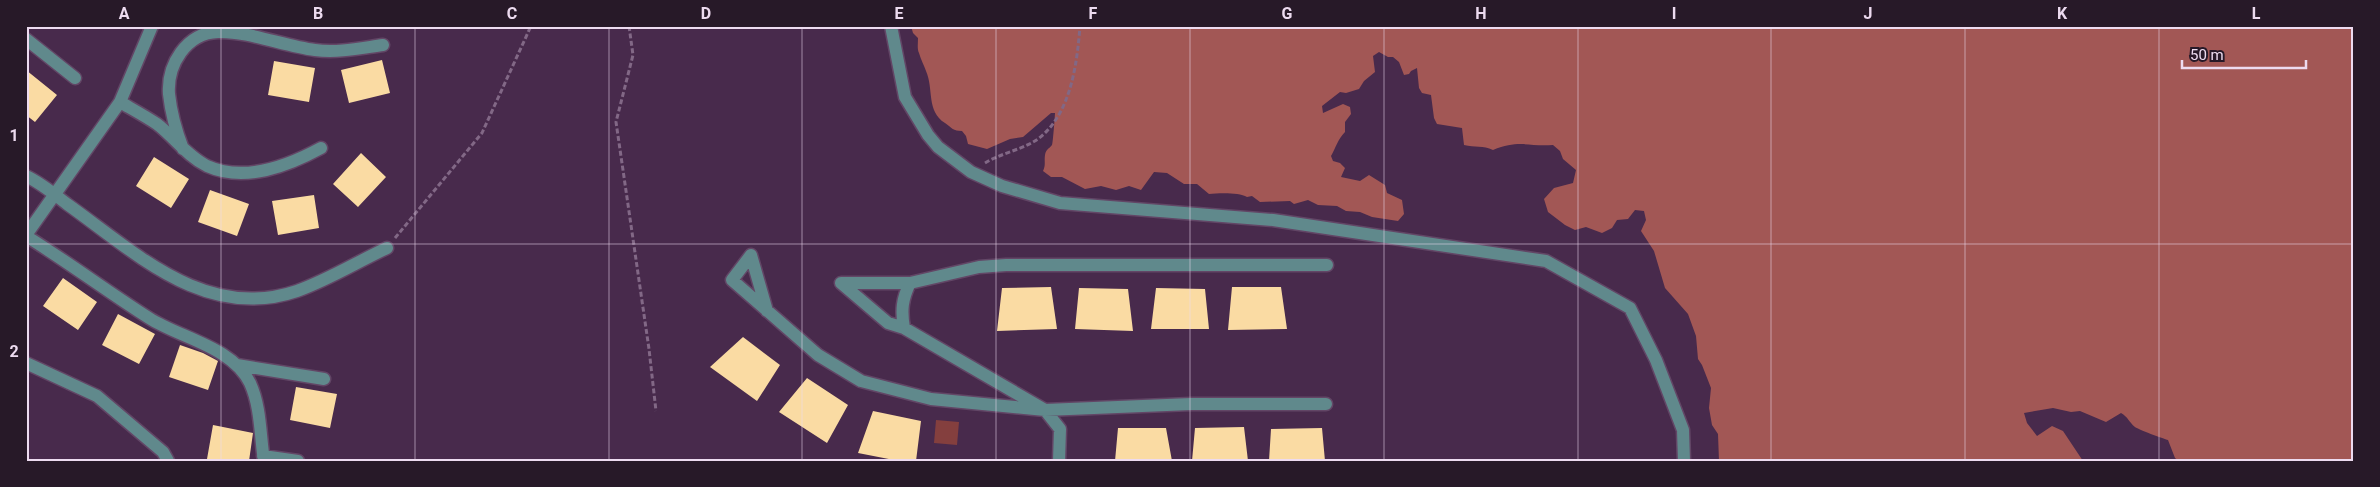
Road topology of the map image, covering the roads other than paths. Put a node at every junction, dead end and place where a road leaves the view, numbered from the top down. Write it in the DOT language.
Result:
graph roads {
  1 [pos="152,26"];
  2 [pos="890,26"];
  3 [pos="26,39"];
  4 [pos="383,45"];
  5 [pos="75,78"];
  6 [pos="120,102"];
  7 [pos="321,148"];
  8 [pos="183,149"];
  9 [pos="26,176"];
  10 [pos="55,195"];
  11 [pos="26,235"];
  12 [pos="386,248"];
  13 [pos="1327,265"];
  14 [pos="910,282"];
  15 [pos="767,311"];
  16 [pos="904,328"];
  17 [pos="26,364"];
  18 [pos="237,365"];
  19 [pos="324,379"];
  20 [pos="1326,404"];
  21 [pos="1045,410"];
  22 [pos="263,458"];
  23 [pos="168,461"];
  24 [pos="298,461"];
  25 [pos="1059,461"];
  26 [pos="1684,461"];
  1 -- 6 [label="street"];
  2 -- 26 [label="street"];
  3 -- 5 [label="street"];
  4 -- 8 [label="street"];
  6 -- 8 [label="street"];
  6 -- 10 [label="street"];
  7 -- 8 [label="street"];
  9 -- 10 [label="street"];
  10 -- 11 [label="street"];
  10 -- 12 [label="street"];
  11 -- 18 [label="street"];
  13 -- 14 [label="street"];
  14 -- 16 [label="street"];
  14 -- 16 [label="street"];
  15 -- 21 [label="street"];
  16 -- 21 [label="street"];
  17 -- 23 [label="street"];
  18 -- 19 [label="street"];
  18 -- 22 [label="street"];
  20 -- 21 [label="street"];
  21 -- 25 [label="street"];
  22 -- 24 [label="street"];
}
